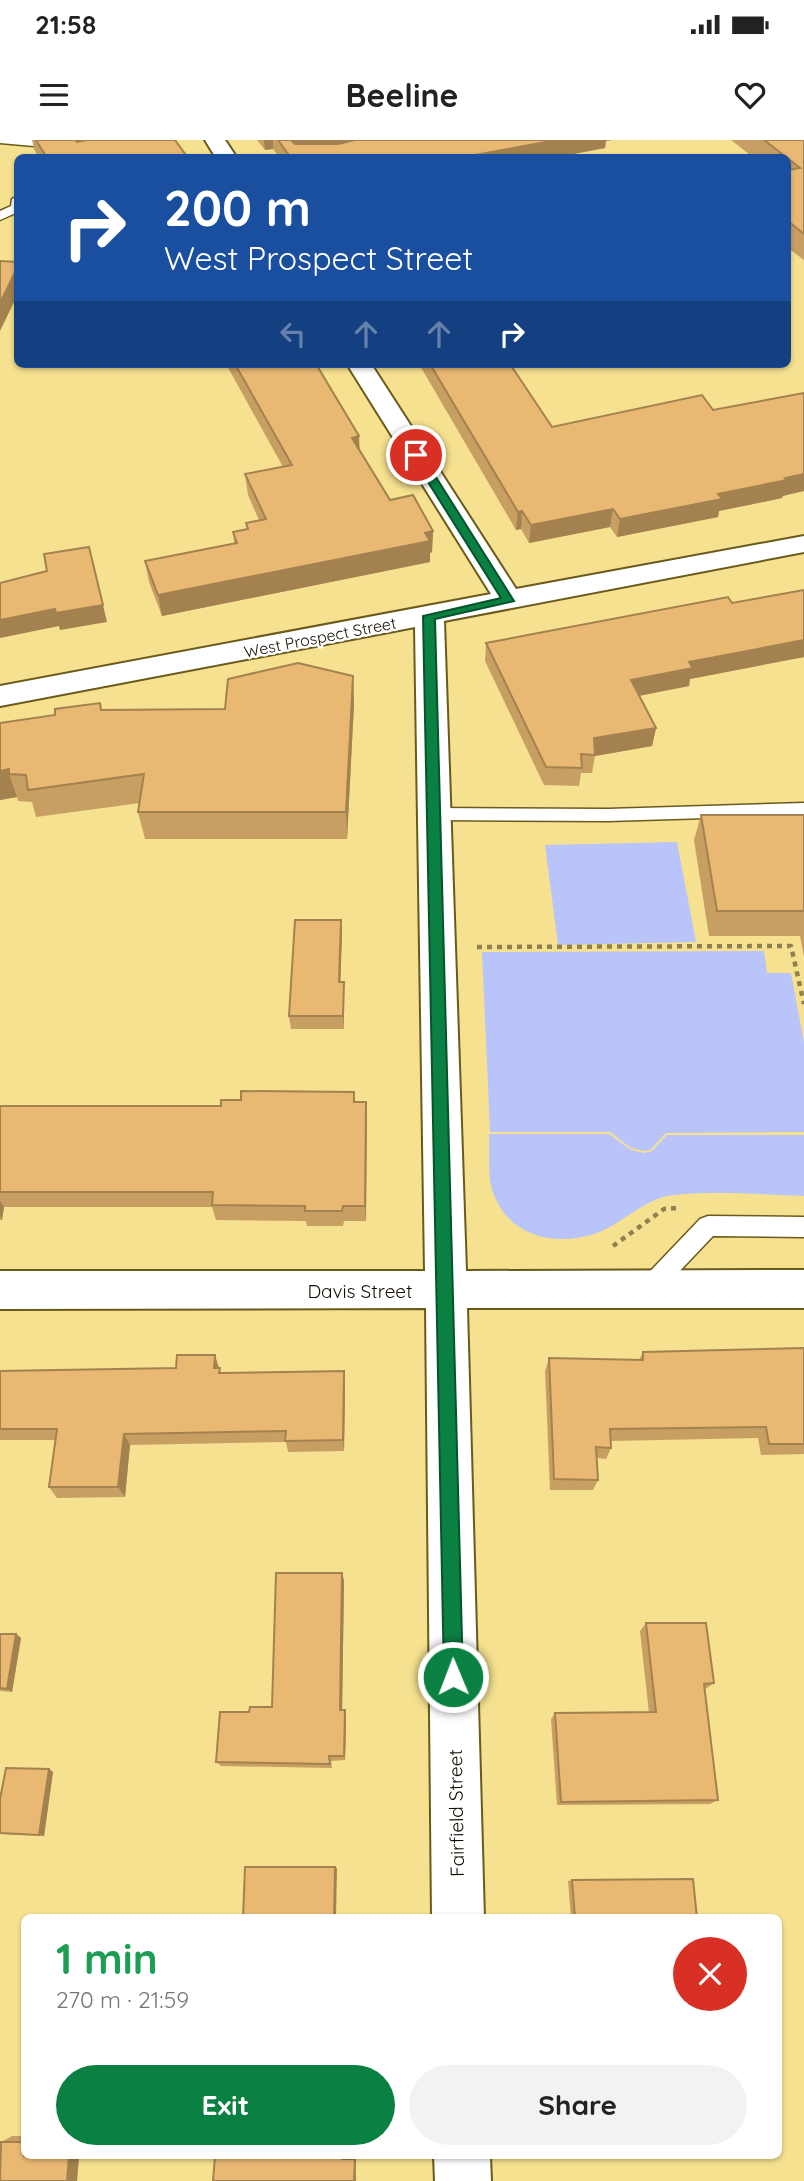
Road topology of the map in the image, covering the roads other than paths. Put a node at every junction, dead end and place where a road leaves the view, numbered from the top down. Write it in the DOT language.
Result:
graph roads {
  1 [pos="0,140"];
  2 [pos="73,140"];
  3 [pos="45,144"];
  4 [pos="39,154"];
  5 [pos="362,368"];
  6 [pos="804,544"];
  7 [pos="509,601"];
  8 [pos="429,616"];
  9 [pos="0,696"];
  10 [pos="804,809"];
  11 [pos="434,814"];
  12 [pos="804,1227"];
  13 [pos="804,1289"];
  14 [pos="0,1290"];
  15 [pos="647,1290"];
  16 [pos="446,1291"];
  17 [pos="458,1914"];
  18 [pos="462,2159"];
  19 [pos="463,2181"];
  1 -- 3 [label="lane"];
  2 -- 3 [label="lane"];
  3 -- 4 [label="lane"];
  5 -- 7 [label="street"];
  6 -- 7 [label="street, West Prospect Street"];
  7 -- 8 [label="street, West Prospect Street"];
  8 -- 9 [label="street, West Prospect Street"];
  8 -- 11 [label="street, Fairfield Street"];
  10 -- 11 [label="lane"];
  11 -- 16 [label="street, Fairfield Street"];
  12 -- 15 [label="lane"];
  13 -- 15 [label="street, Davis Street"];
  14 -- 16 [label="street, Davis Street"];
  15 -- 16 [label="street, Davis Street"];
  16 -- 17 [label="street, Fairfield Street"];
  18 -- 19 [label="street"];
}
